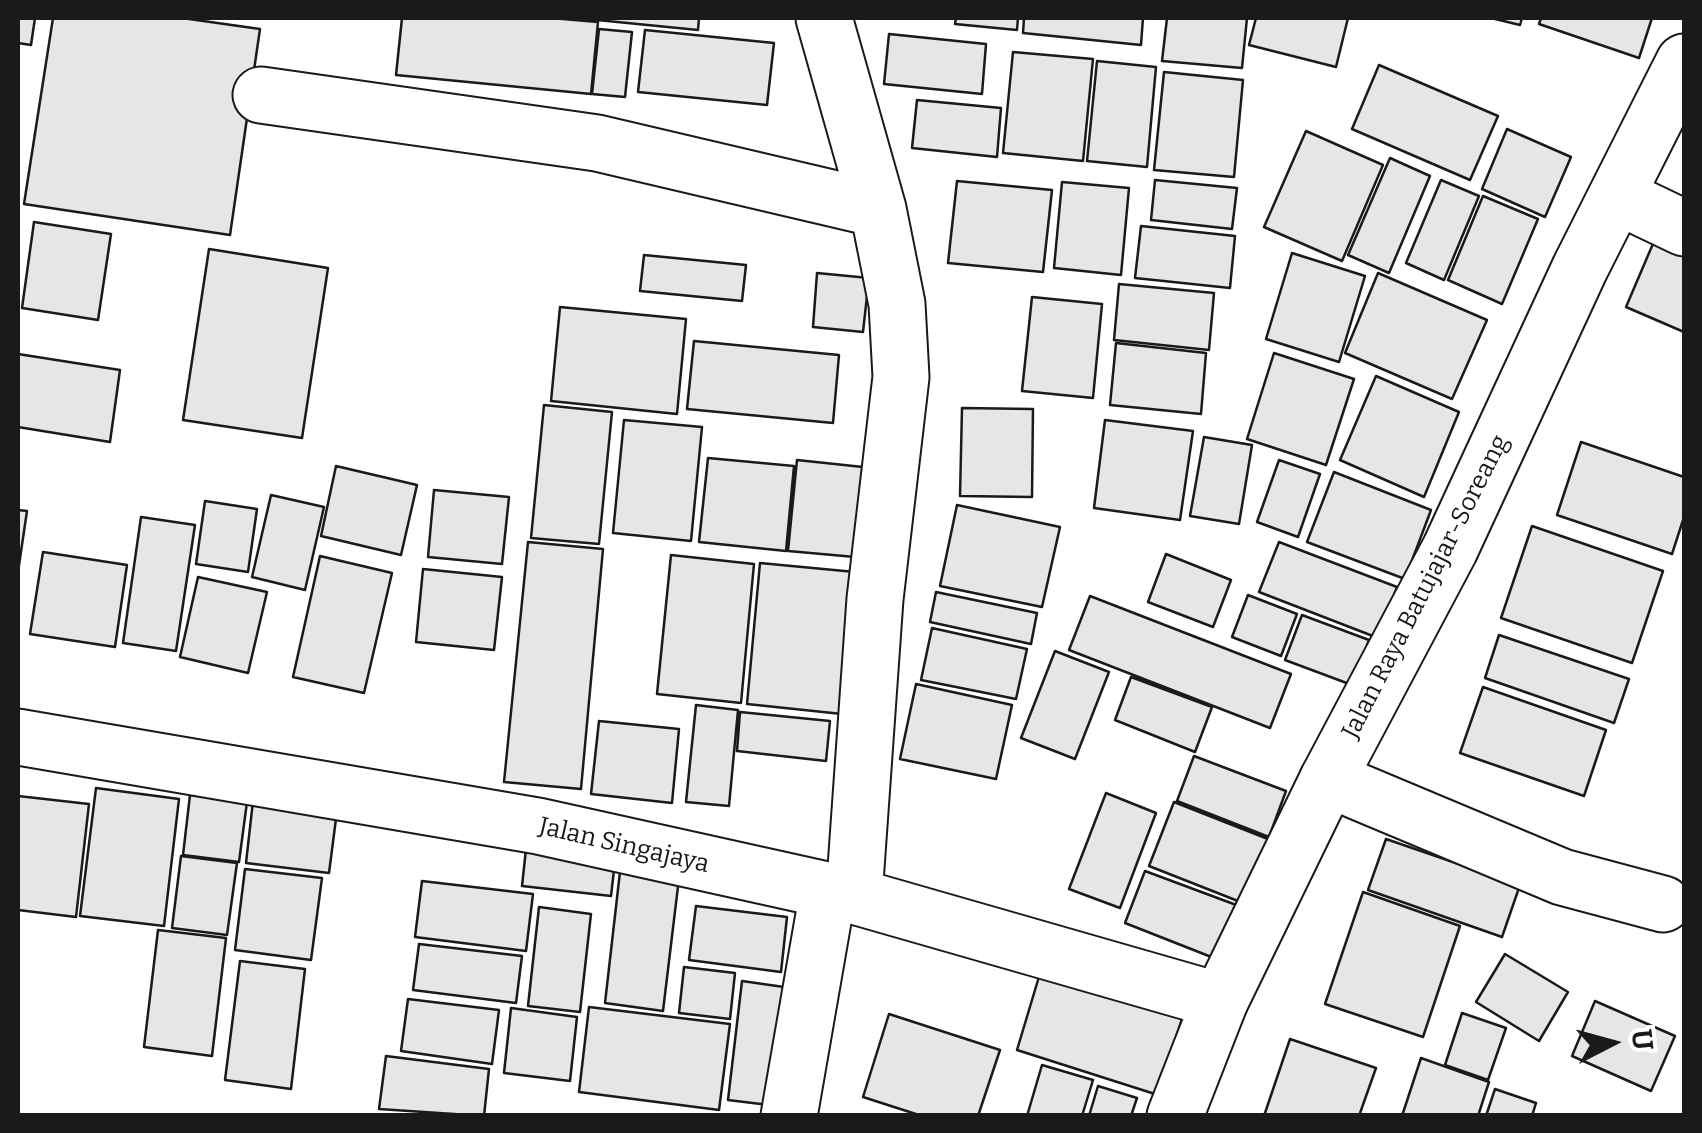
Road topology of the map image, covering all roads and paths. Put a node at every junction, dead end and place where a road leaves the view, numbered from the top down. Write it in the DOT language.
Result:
graph roads {
  1 [pos="824,18"];
  2 [pos="1684,62"];
  3 [pos="261,94"];
  4 [pos="1617,196"];
  5 [pos="878,209"];
  6 [pos="1684,228"];
  7 [pos="18,737"];
  8 [pos="1328,779"];
  9 [pos="841,894"];
  10 [pos="1663,904"];
  11 [pos="1220,1002"];
  12 [pos="789,1116"];
  13 [pos="1174,1116"];
  1 -- 5 [label="main road"];
  2 -- 4 [label="main road, Jalan Raya Batujajar-Soreang"];
  3 -- 5 [label="main road"];
  4 -- 6 [label="main road"];
  4 -- 8 [label="main road, Jalan Raya Batujajar-Soreang"];
  5 -- 9 [label="main road"];
  7 -- 9 [label="main road, Jalan Singajaya"];
  8 -- 10 [label="main road"];
  8 -- 11 [label="main road, Jalan Raya Batujajar-Soreang"];
  9 -- 11 [label="main road, Jalan Singajaya"];
  9 -- 12 [label="main road"];
  11 -- 13 [label="main road, Jalan Raya Batujajar-Soreang"];
}
